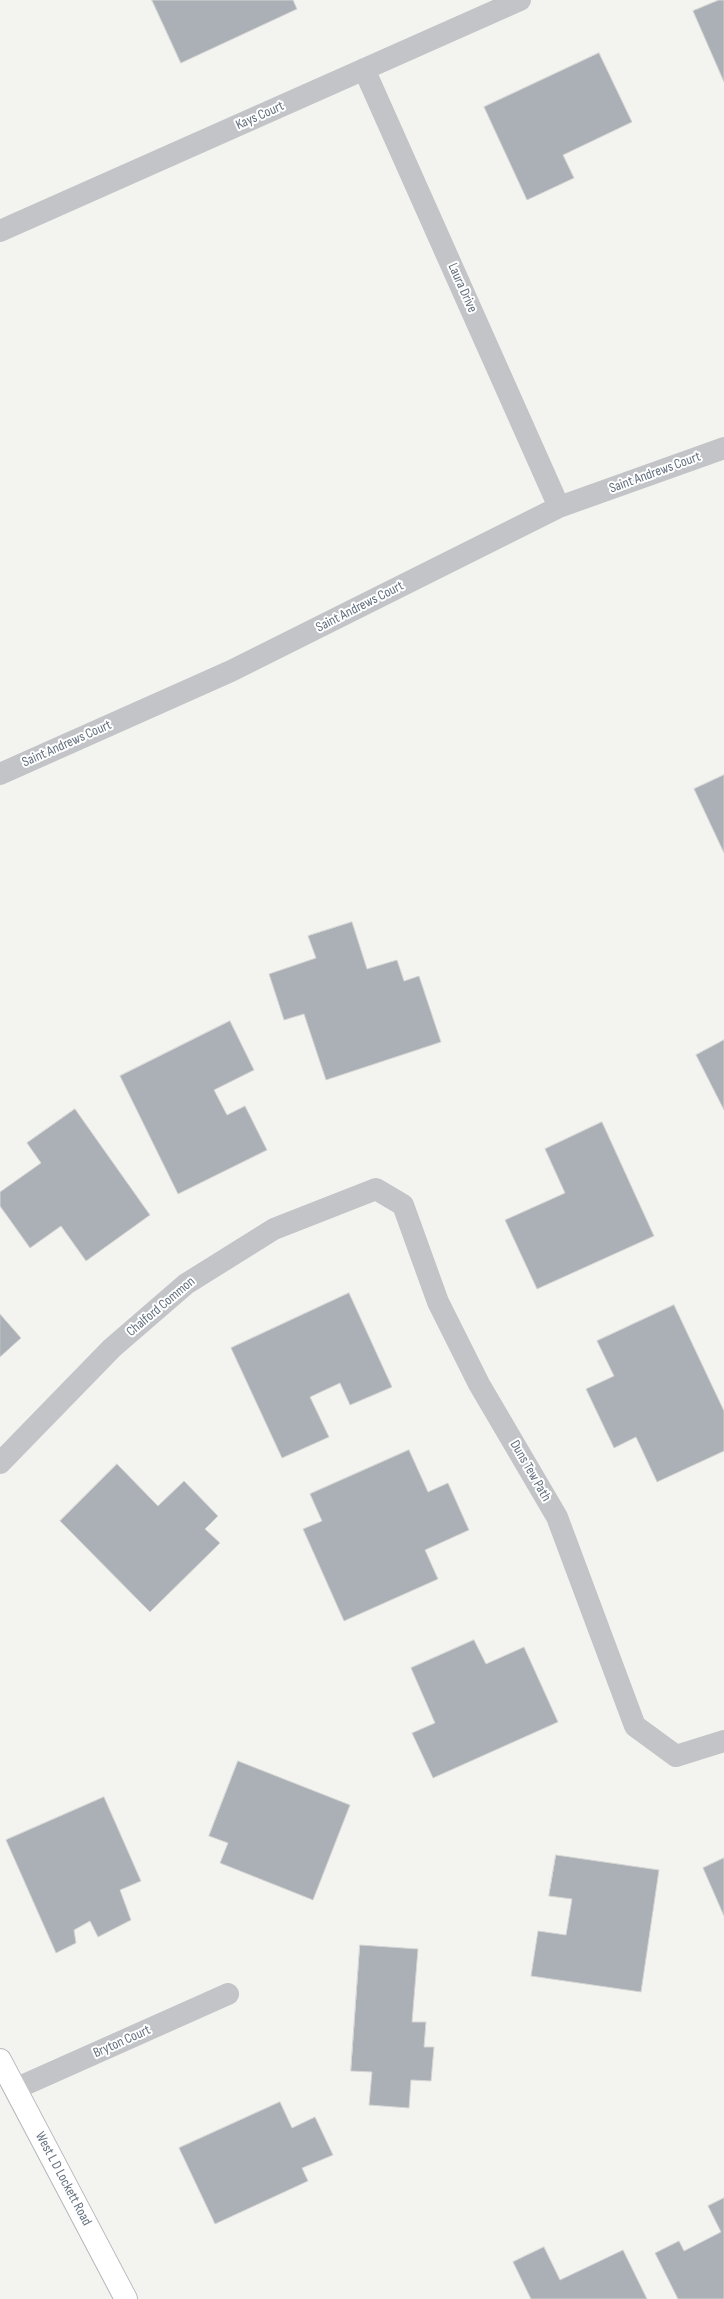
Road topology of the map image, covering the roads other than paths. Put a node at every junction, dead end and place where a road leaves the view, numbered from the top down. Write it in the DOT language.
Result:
graph roads {
  1 [pos="520,0"];
  2 [pos="364,69"];
  3 [pos="0,231"];
  4 [pos="724,448"];
  5 [pos="559,507"];
  6 [pos="0,774"];
  7 [pos="376,1189"];
  8 [pos="0,1463"];
  9 [pos="724,1741"];
  10 [pos="228,1994"];
  11 [pos="0,2060"];
  12 [pos="15,2089"];
  13 [pos="126,2299"];
  1 -- 2 [label="street, Kays Court"];
  2 -- 3 [label="street, Kays Court"];
  2 -- 5 [label="street, Laura Drive"];
  4 -- 5 [label="street, Saint Andrews Court"];
  5 -- 6 [label="street, Saint Andrews Court"];
  7 -- 8 [label="street, Chalford Common"];
  7 -- 9 [label="street, Duns Tew Path"];
  10 -- 12 [label="street, Bryton Court"];
  11 -- 12 [label="main road, West L D Lockett Road"];
  12 -- 13 [label="main road, West L D Lockett Road"];
}
